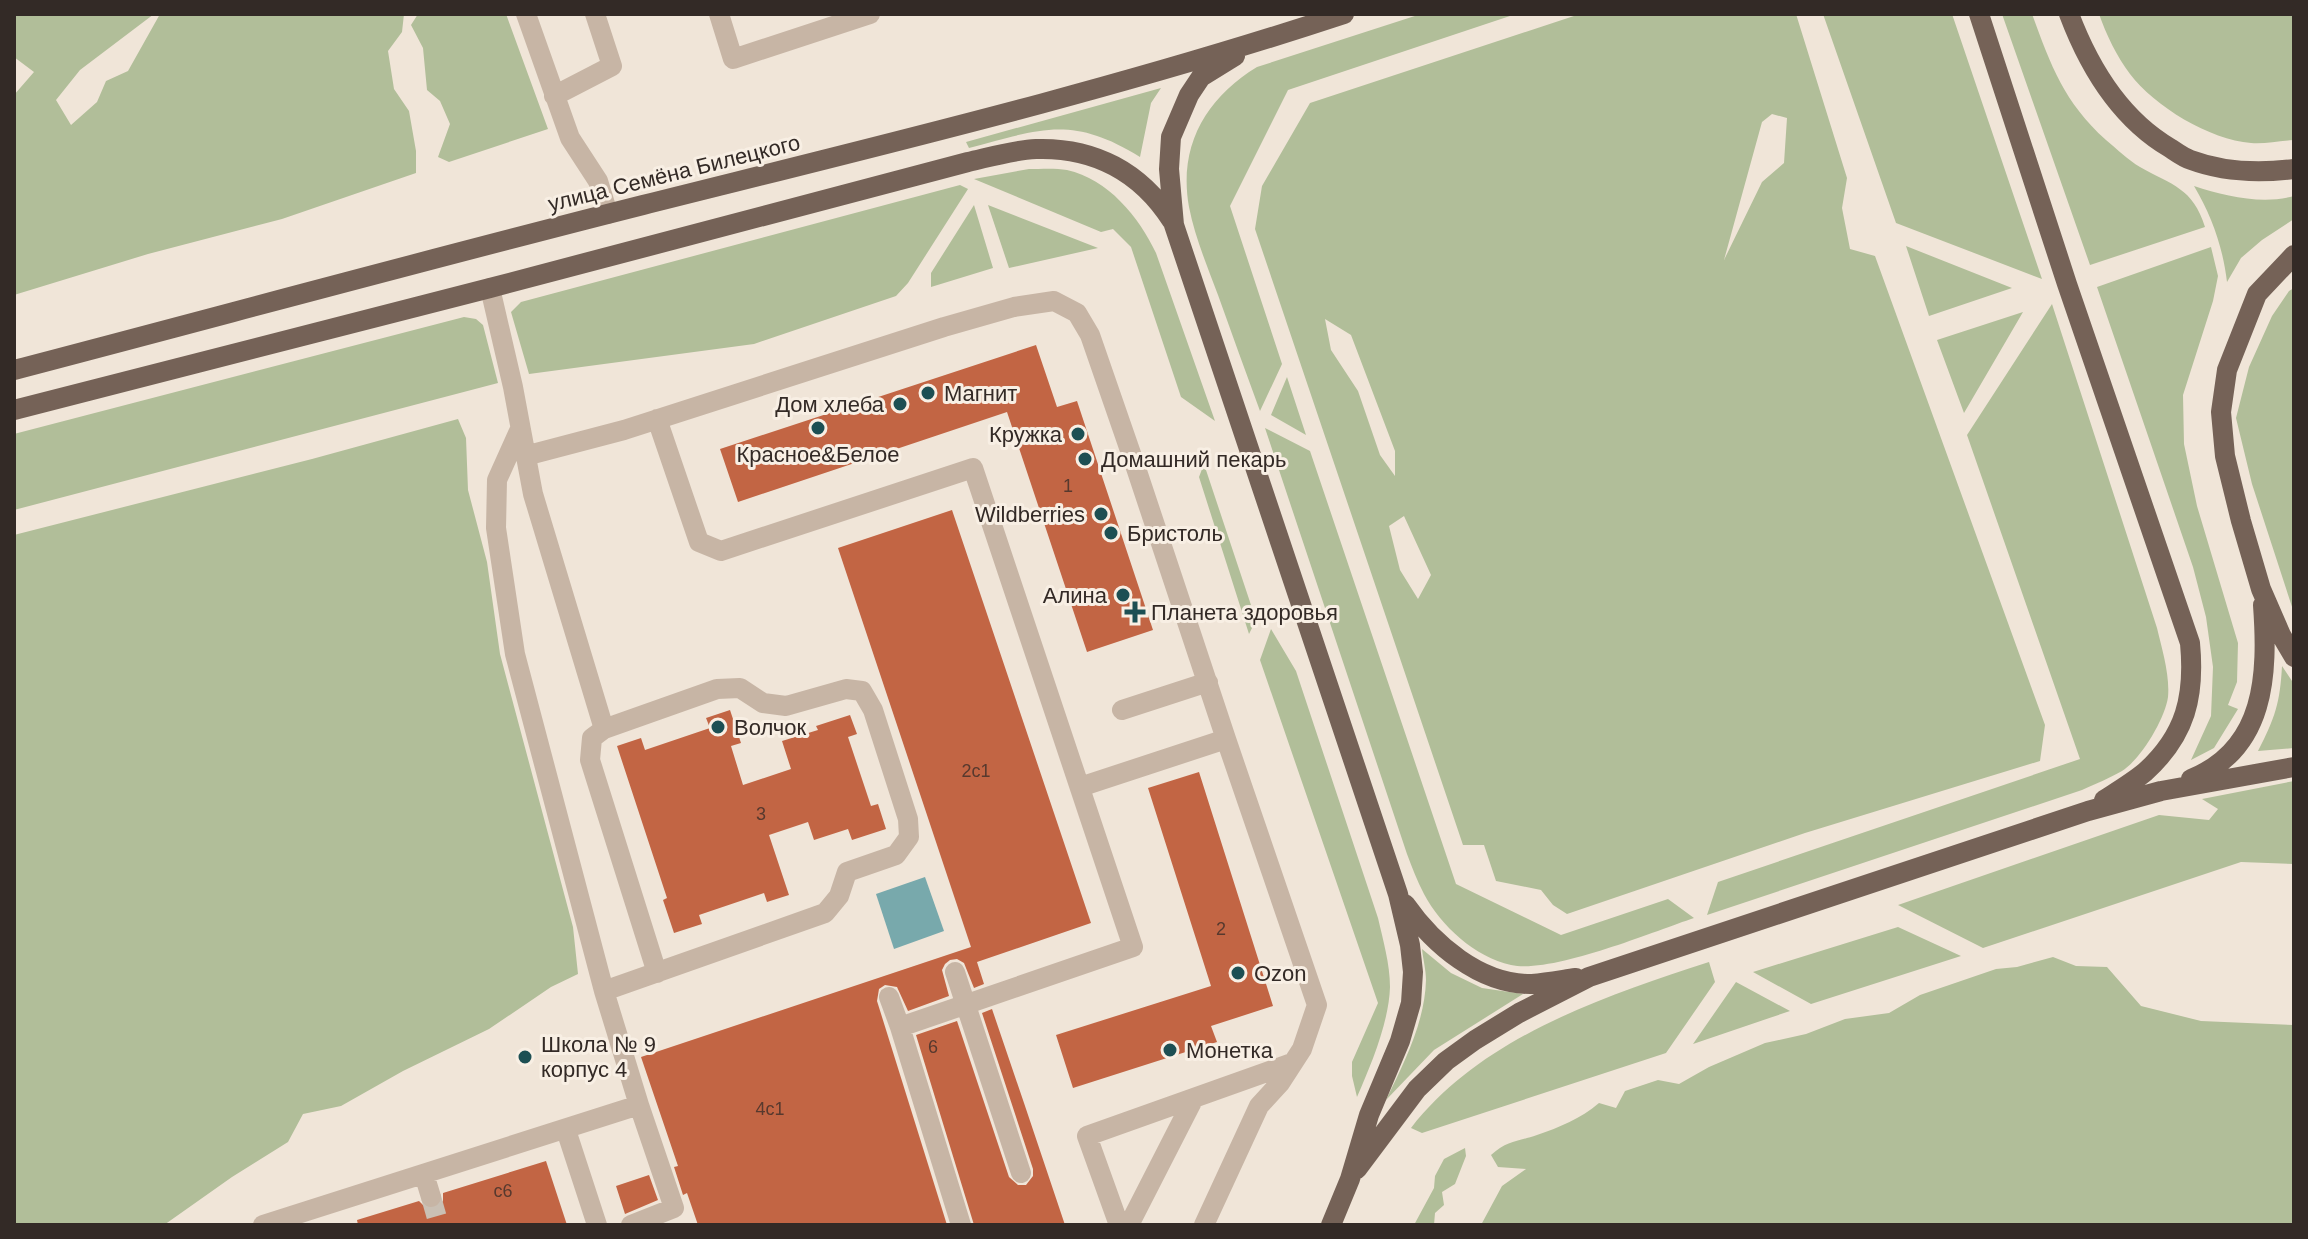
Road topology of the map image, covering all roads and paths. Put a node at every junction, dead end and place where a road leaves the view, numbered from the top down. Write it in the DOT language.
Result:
graph roads {
  1 [pos="526,14"];
  2 [pos="595,14"];
  3 [pos="719,14"];
  4 [pos="870,14"];
  5 [pos="1344,14"];
  6 [pos="1979,14"];
  7 [pos="2069,14"];
  8 [pos="1308,20"];
  9 [pos="1264,41"];
  10 [pos="554,96"];
  11 [pos="2294,169"];
  12 [pos="608,214"];
  13 [pos="1174,225"];
  14 [pos="2294,255"];
  15 [pos="490,288"];
  16 [pos="14,370"];
  17 [pos="14,410"];
  18 [pos="657,419"];
  19 [pos="520,429"];
  20 [pos="525,456"];
  21 [pos="2261,589"];
  22 [pos="2294,657"];
  23 [pos="1208,682"];
  24 [pos="1122,710"];
  25 [pos="604,729"];
  26 [pos="1226,739"];
  27 [pos="2294,767"];
  28 [pos="1080,787"];
  29 [pos="2161,791"];
  30 [pos="2088,811"];
  31 [pos="1398,894"];
  32 [pos="955,972"];
  33 [pos="657,973"];
  34 [pos="1589,977"];
  35 [pos="604,991"];
  36 [pos="889,997"];
  37 [pos="966,1004"];
  38 [pos="900,1027"];
  39 [pos="1292,1063"];
  40 [pos="1194,1098"];
  41 [pos="639,1105"];
  42 [pos="566,1130"];
  43 [pos="1021,1173"];
  44 [pos="424,1174"];
  45 [pos="1350,1179"];
  46 [pos="431,1197"];
  47 [pos="291,1221"];
  48 [pos="263,1225"];
  49 [pos="597,1225"];
  50 [pos="631,1225"];
  51 [pos="961,1225"];
  52 [pos="1119,1225"];
  53 [pos="1129,1225"];
  54 [pos="1204,1225"];
  55 [pos="1331,1225"];
  1 -- 10 [label="street"];
  2 -- 10 [label="street"];
  3 -- 4 [label="street"];
  5 -- 8 [label="main road, улица Семёна Билецкого"];
  6 -- 30 [label="main road"];
  7 -- 11 [label="main road"];
  8 -- 9 [label="main road, улица Семёна Билецкого"];
  9 -- 12 [label="main road, улица Семёна Билецкого"];
  9 -- 13 [label="main road"];
  10 -- 12 [label="street"];
  12 -- 16 [label="main road, улица Семёна Билецкого"];
  13 -- 15 [label="main road"];
  13 -- 31 [label="main road"];
  14 -- 21 [label="main road"];
  15 -- 17 [label="main road"];
  15 -- 19 [label="street"];
  18 -- 20 [label="street"];
  18 -- 23 [label="street"];
  18 -- 28 [label="street"];
  19 -- 20 [label="street"];
  19 -- 35 [label="street"];
  20 -- 25 [label="street"];
  21 -- 22 [label="main road"];
  21 -- 29 [label="main road"];
  23 -- 24 [label="street"];
  23 -- 26 [label="street"];
  25 -- 33 [label="street"];
  25 -- 33 [label="street"];
  26 -- 28 [label="street"];
  26 -- 39 [label="street"];
  27 -- 29 [label="main road"];
  28 -- 37 [label="street"];
  29 -- 30 [label="main road"];
  30 -- 34 [label="main road"];
  31 -- 34 [label="main road"];
  31 -- 45 [label="main road"];
  32 -- 37 [label="street"];
  33 -- 35 [label="street"];
  34 -- 45 [label="main road"];
  35 -- 41 [label="street"];
  36 -- 38 [label="street"];
  37 -- 38 [label="street"];
  37 -- 43 [label="street"];
  38 -- 51 [label="street"];
  39 -- 40 [label="street"];
  39 -- 54 [label="street"];
  40 -- 52 [label="street"];
  40 -- 53 [label="street"];
  41 -- 42 [label="street"];
  41 -- 50 [label="street"];
  42 -- 44 [label="street"];
  42 -- 49 [label="street"];
  44 -- 46 [label="street"];
  44 -- 47 [label="street"];
  45 -- 55 [label="main road"];
  47 -- 48 [label="street"];
}
